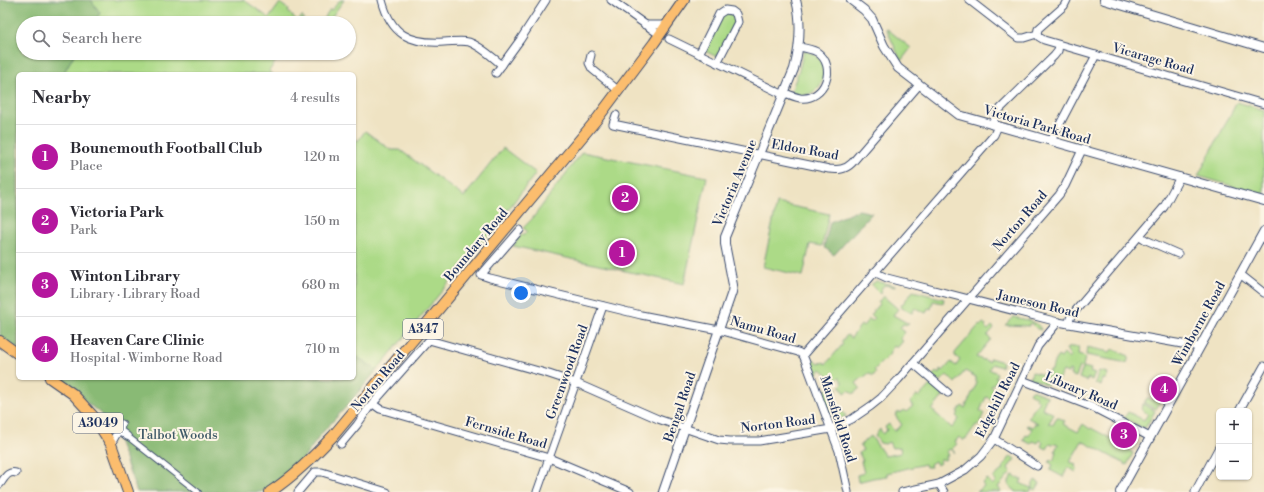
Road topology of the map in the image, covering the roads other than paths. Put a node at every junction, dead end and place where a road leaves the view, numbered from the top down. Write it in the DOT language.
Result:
graph roads {
  1 [pos="382,0"];
  2 [pos="546,0"];
  3 [pos="611,0"];
  4 [pos="684,0"];
  5 [pos="796,0"];
  6 [pos="852,0"];
  7 [pos="969,0"];
  8 [pos="1067,0"];
  9 [pos="1104,0"];
  10 [pos="644,25"];
  11 [pos="667,25"];
  12 [pos="1037,34"];
  13 [pos="660,35"];
  14 [pos="1059,45"];
  15 [pos="799,47"];
  16 [pos="1264,48"];
  17 [pos="699,54"];
  18 [pos="591,55"];
  19 [pos="1096,55"];
  20 [pos="717,63"];
  21 [pos="502,65"];
  22 [pos="496,73"];
  23 [pos="919,85"];
  24 [pos="619,91"];
  25 [pos="785,94"];
  26 [pos="1264,104"];
  27 [pos="616,115"];
  28 [pos="995,125"];
  29 [pos="1051,141"];
  30 [pos="1082,150"];
  31 [pos="759,154"];
  32 [pos="1180,177"];
  33 [pos="1264,201"];
  34 [pos="520,230"];
  35 [pos="1264,231"];
  36 [pos="1140,236"];
  37 [pos="1178,254"];
  38 [pos="874,272"];
  39 [pos="1240,274"];
  40 [pos="1264,293"];
  41 [pos="969,299"];
  42 [pos="603,306"];
  43 [pos="1058,322"];
  44 [pos="1068,324"];
  45 [pos="719,330"];
  46 [pos="0,341"];
  47 [pos="1199,347"];
  48 [pos="16,353"];
  49 [pos="803,355"];
  50 [pos="914,363"];
  51 [pos="1264,366"];
  52 [pos="53,380"];
  53 [pos="1022,380"];
  54 [pos="576,383"];
  55 [pos="948,393"];
  56 [pos="373,404"];
  57 [pos="1241,408"];
  58 [pos="685,428"];
  59 [pos="831,429"];
  60 [pos="127,436"];
  61 [pos="1150,437"];
  62 [pos="994,439"];
  63 [pos="111,444"];
  64 [pos="341,444"];
  65 [pos="1216,453"];
  66 [pos="549,458"];
  67 [pos="1037,466"];
  68 [pos="16,473"];
  69 [pos="0,484"];
  70 [pos="940,484"];
  71 [pos="128,489"];
  72 [pos="198,492"];
  73 [pos="270,492"];
  74 [pos="298,492"];
  75 [pos="387,492"];
  76 [pos="536,492"];
  77 [pos="630,492"];
  78 [pos="663,492"];
  79 [pos="848,492"];
  80 [pos="902,492"];
  81 [pos="944,492"];
  82 [pos="1120,492"];
  83 [pos="1195,492"];
  1 -- 21 [label="street"];
  2 -- 21 [label="street"];
  3 -- 10 [label="street"];
  4 -- 11 [label="main road, Boundary Road / A347"];
  5 -- 15 [label="street, Victoria Avenue"];
  6 -- 23 [label="street, Victoria Park Road"];
  7 -- 12 [label="street"];
  8 -- 12 [label="street"];
  9 -- 16 [label="street"];
  10 -- 11 [label="street"];
  10 -- 13 [label="street"];
  11 -- 13 [label="main road, Boundary Road / A347"];
  12 -- 14 [label="street, Vicarage Road"];
  13 -- 17 [label="street"];
  13 -- 24 [label="main road, Boundary Road / A347"];
  14 -- 19 [label="street, Vicarage Road"];
  14 -- 28 [label="street, Namu Road"];
  15 -- 25 [label="street, Victoria Avenue"];
  15 -- 25 [label="street"];
  17 -- 20 [label="street"];
  17 -- 20 [label="street"];
  18 -- 24 [label="street"];
  19 -- 26 [label="street, Vicarage Road"];
  19 -- 29 [label="street"];
  20 -- 25 [label="street"];
  21 -- 22 [label="street"];
  23 -- 28 [label="street, Victoria Park Road"];
  23 -- 31 [label="street, Eldon Road"];
  24 -- 73 [label="main road, Boundary Road / A347"];
  25 -- 31 [label="street, Victoria Avenue"];
  27 -- 31 [label="street, Eldon Road"];
  28 -- 29 [label="street, Victoria Park Road"];
  28 -- 38 [label="street, Namu Road"];
  29 -- 30 [label="street, Victoria Park Road"];
  30 -- 32 [label="street, Victoria Park Road"];
  30 -- 41 [label="street, Norton Road"];
  31 -- 45 [label="street, Victoria Avenue"];
  32 -- 33 [label="street, Victoria Park Road"];
  32 -- 36 [label="street"];
  34 -- 42 [label="street, Namu Road"];
  35 -- 39 [label="street, Wimborne Road"];
  36 -- 37 [label="street"];
  36 -- 44 [label="street"];
  38 -- 41 [label="street, Jameson Road"];
  38 -- 49 [label="street, Namu Road"];
  39 -- 40 [label="street"];
  39 -- 47 [label="street, Wimborne Road"];
  41 -- 43 [label="street, Jameson Road"];
  41 -- 50 [label="street, Norton Road"];
  42 -- 45 [label="street, Namu Road"];
  42 -- 54 [label="street, Greenwood Road"];
  43 -- 44 [label="street, Jameson Road"];
  43 -- 53 [label="street, Edgehill Road"];
  44 -- 47 [label="street, Jameson Road"];
  45 -- 49 [label="street, Namu Road"];
  45 -- 58 [label="street, Bengal Road"];
  46 -- 48 [label="main road"];
  47 -- 61 [label="street, Wimborne Road"];
  49 -- 59 [label="street, Mansfield Road"];
  50 -- 55 [label="street"];
  50 -- 59 [label="street, Norton Road"];
  51 -- 57 [label="street"];
  52 -- 63 [label="main road, A3049"];
  53 -- 61 [label="street, Library Road"];
  53 -- 62 [label="street, Edgehill Road"];
  54 -- 56 [label="street, Norton Road"];
  54 -- 58 [label="street, Norton Road"];
  54 -- 66 [label="street, Greenwood Road"];
  56 -- 64 [label="street, Norton Road"];
  56 -- 66 [label="street, Fernside Road"];
  58 -- 59 [label="street, Norton Road"];
  58 -- 78 [label="street, Bengal Road"];
  59 -- 79 [label="street, Mansfield Road"];
  60 -- 63 [label="street"];
  60 -- 72 [label="street"];
  61 -- 82 [label="street, Wimborne Road"];
  62 -- 67 [label="street"];
  62 -- 70 [label="street, Edgehill Road"];
  63 -- 71 [label="main road, A3049"];
  65 -- 83 [label="street"];
  66 -- 76 [label="street, Greenwood Road"];
  66 -- 77 [label="street, Fernside Road"];
  68 -- 69 [label="street"];
  70 -- 80 [label="street, Edgehill Road"];
  70 -- 81 [label="street"];
  74 -- 75 [label="street"];
}
